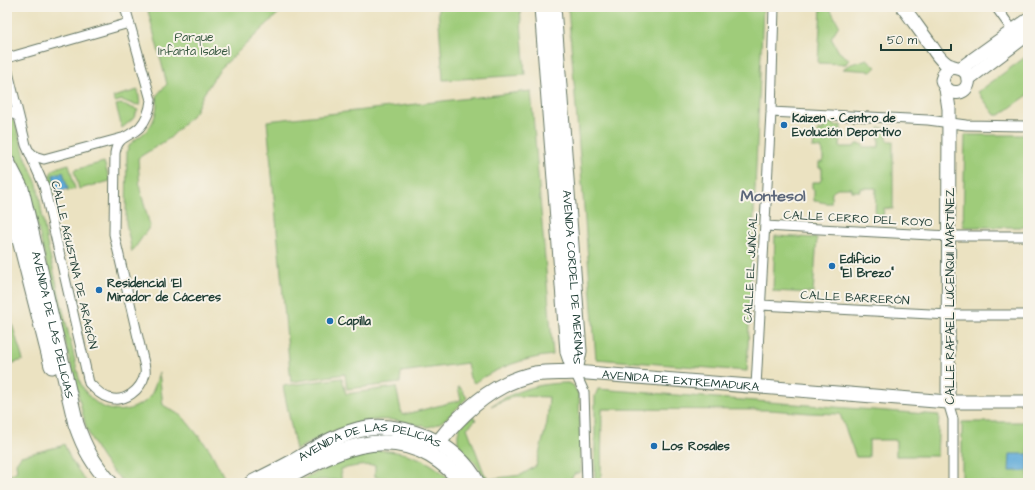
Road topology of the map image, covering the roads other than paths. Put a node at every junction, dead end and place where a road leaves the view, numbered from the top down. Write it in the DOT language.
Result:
graph roads {
  1 [pos="125,7"];
  2 [pos="542,7"];
  3 [pos="553,7"];
  4 [pos="774,7"];
  5 [pos="894,7"];
  6 [pos="903,7"];
  7 [pos="996,7"];
  8 [pos="1028,20"];
  9 [pos="129,23"];
  10 [pos="1020,35"];
  11 [pos="7,58"];
  12 [pos="7,68"];
  13 [pos="952,70"];
  14 [pos="968,79"];
  15 [pos="8,82"];
  16 [pos="946,88"];
  17 [pos="959,92"];
  18 [pos="949,109"];
  19 [pos="7,112"];
  20 [pos="771,112"];
  21 [pos="19,117"];
  22 [pos="949,123"];
  23 [pos="1028,126"];
  24 [pos="122,138"];
  25 [pos="30,152"];
  26 [pos="7,162"];
  27 [pos="7,189"];
  28 [pos="765,226"];
  29 [pos="949,236"];
  30 [pos="1028,236"];
  31 [pos="761,305"];
  32 [pos="949,315"];
  33 [pos="1028,315"];
  34 [pos="575,372"];
  35 [pos="756,386"];
  36 [pos="948,402"];
  37 [pos="1028,402"];
  38 [pos="373,442"];
  39 [pos="438,442"];
  40 [pos="98,483"];
  41 [pos="110,483"];
  42 [pos="252,483"];
  43 [pos="276,483"];
  44 [pos="462,483"];
  45 [pos="465,483"];
  46 [pos="477,483"];
  47 [pos="587,483"];
  48 [pos="953,483"];
  1 -- 9 [label="street"];
  2 -- 34 [label="main road, AVENIDA CORDEL DE MERINAS"];
  3 -- 34 [label="main road, AVENIDA CORDEL DE MERINAS"];
  4 -- 20 [label="street, CALLE EL JUNCAL"];
  5 -- 13 [label="street"];
  6 -- 13 [label="street"];
  7 -- 10 [label="street"];
  8 -- 10 [label="street"];
  9 -- 11 [label="street"];
  9 -- 24 [label="street"];
  10 -- 13 [label="street"];
  10 -- 14 [label="street"];
  12 -- 15 [label="street, CALLE AGUSTINA DE ARAGÓN"];
  13 -- 14 [label="street"];
  13 -- 16 [label="street"];
  14 -- 17 [label="street"];
  15 -- 21 [label="street, CALLE AGUSTINA DE ARAGÓN"];
  16 -- 17 [label="street"];
  16 -- 18 [label="street, CALLE RAFAEL LUCENQUI MARTÍNEZ"];
  17 -- 18 [label="street"];
  18 -- 22 [label="street, CALLE RAFAEL LUCENQUI MARTÍNEZ"];
  19 -- 21 [label="street"];
  20 -- 22 [label="street"];
  20 -- 28 [label="street, CALLE EL JUNCAL"];
  21 -- 25 [label="street, CALLE AGUSTINA DE ARAGÓN"];
  22 -- 23 [label="street"];
  22 -- 29 [label="street, CALLE RAFAEL LUCENQUI MARTÍNEZ"];
  24 -- 25 [label="street"];
  24 -- 25 [label="street, CALLE AGUSTINA DE ARAGÓN"];
  26 -- 41 [label="main road, AVENIDA DE LAS DELICIAS"];
  27 -- 40 [label="main road, AVENIDA DE LAS DELICIAS"];
  28 -- 29 [label="street, CALLE CERRO DEL ROYO"];
  28 -- 31 [label="street, CALLE EL JUNCAL"];
  29 -- 30 [label="street, CALLE CERRO DEL ROYO"];
  29 -- 32 [label="street, CALLE RAFAEL LUCENQUI MARTÍNEZ"];
  31 -- 32 [label="street, CALLE BARRERÓN"];
  31 -- 35 [label="street, CALLE EL JUNCAL"];
  32 -- 33 [label="street, CALLE BARRERÓN"];
  32 -- 36 [label="street, CALLE RAFAEL LUCENQUI MARTÍNEZ"];
  34 -- 35 [label="street, AVENIDA DE EXTREMADURA"];
  34 -- 39 [label="main road, AVENIDA DE EXTREMADURA"];
  34 -- 47 [label="street"];
  35 -- 36 [label="street, AVENIDA DE EXTREMADURA"];
  36 -- 37 [label="street, AVENIDA DE EXTREMADURA"];
  36 -- 48 [label="street, CALLE RAFAEL LUCENQUI MARTÍNEZ"];
  38 -- 39 [label="main road"];
  38 -- 43 [label="main road, AVENIDA DE LAS DELICIAS"];
  38 -- 44 [label="main road, AVENIDA DE LAS DELICIAS"];
  39 -- 42 [label="main road, AVENIDA DE LAS DELICIAS"];
  39 -- 45 [label="main road"];
  39 -- 46 [label="main road, AVENIDA DE LAS DELICIAS"];
}
